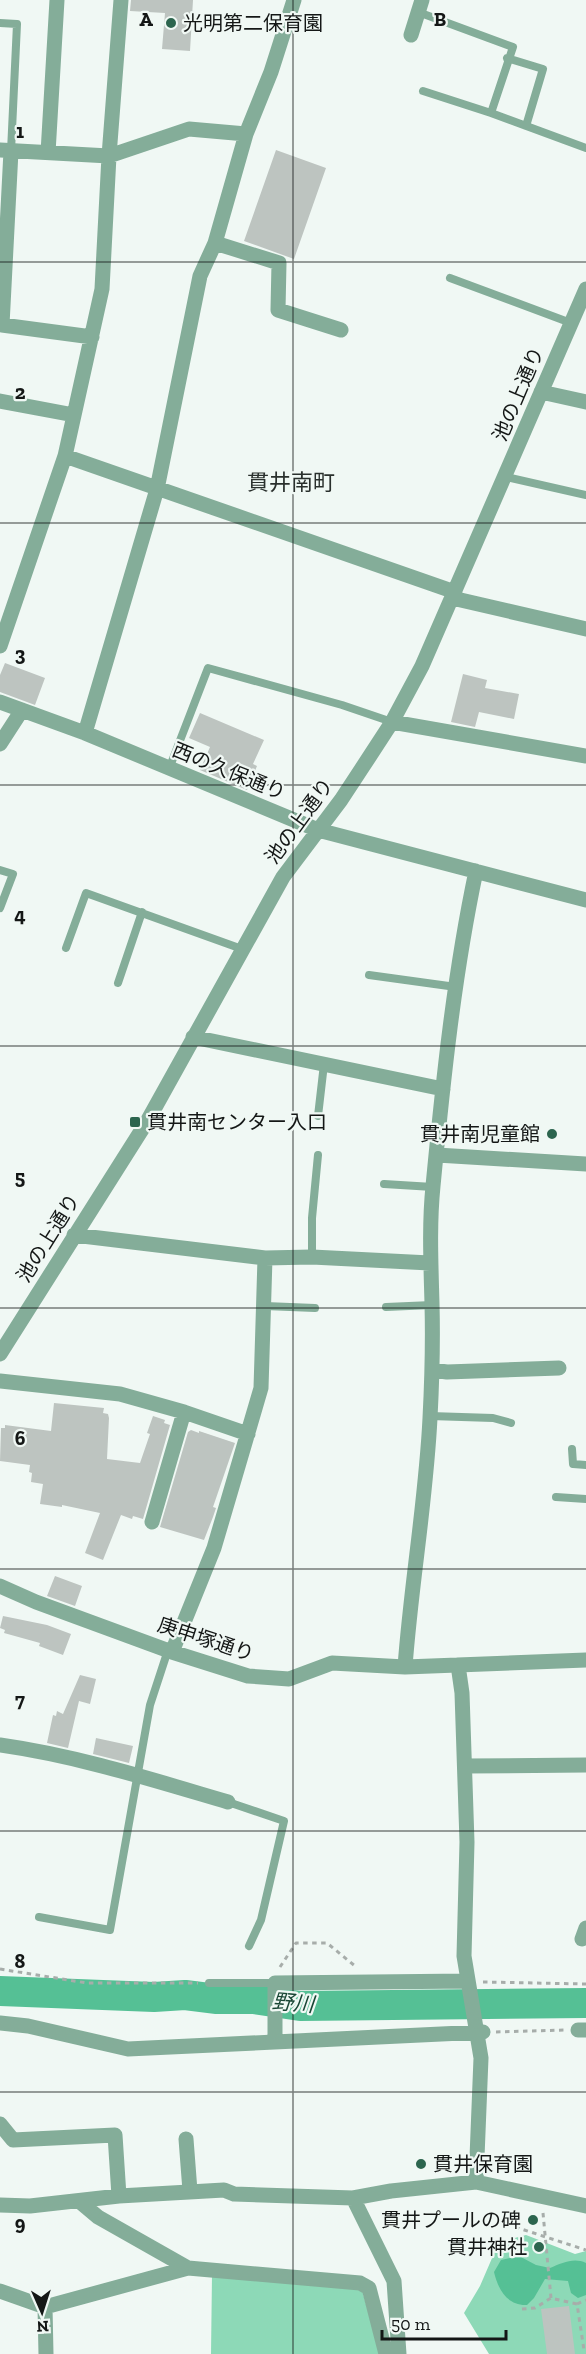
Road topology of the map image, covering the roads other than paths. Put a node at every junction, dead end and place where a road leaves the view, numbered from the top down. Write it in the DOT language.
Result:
graph roads {
  1 [pos="57,0"];
  2 [pos="121,0"];
  3 [pos="294,0"];
  4 [pos="420,6"];
  5 [pos="0,23"];
  6 [pos="411,34"];
  7 [pos="507,58"];
  8 [pos="423,91"];
  9 [pos="491,112"];
  10 [pos="526,126"];
  11 [pos="246,134"];
  12 [pos="586,148"];
  13 [pos="6,150"];
  14 [pos="48,153"];
  15 [pos="109,156"];
  16 [pos="4,218"];
  17 [pos="215,243"];
  18 [pos="450,278"];
  19 [pos="586,289"];
  20 [pos="571,323"];
  21 [pos="341,330"];
  22 [pos="92,337"];
  23 [pos="541,392"];
  24 [pos="0,401"];
  25 [pos="586,402"];
  26 [pos="75,415"];
  27 [pos="64,456"];
  28 [pos="506,477"];
  29 [pos="157,489"];
  30 [pos="586,495"];
  31 [pos="453,595"];
  32 [pos="586,629"];
  33 [pos="0,646"];
  34 [pos="0,702"];
  35 [pos="22,710"];
  36 [pos="392,722"];
  37 [pos="85,733"];
  38 [pos="0,744"];
  39 [pos="586,756"];
  40 [pos="169,769"];
  41 [pos="318,830"];
  42 [pos="0,870"];
  43 [pos="476,871"];
  44 [pos="586,900"];
  45 [pos="0,908"];
  46 [pos="142,912"];
  47 [pos="66,948"];
  48 [pos="242,948"];
  49 [pos="369,975"];
  50 [pos="118,983"];
  51 [pos="456,987"];
  52 [pos="193,1037"];
  53 [pos="324,1064"];
  54 [pos="443,1089"];
  55 [pos="318,1116"];
  56 [pos="318,1155"];
  57 [pos="437,1155"];
  58 [pos="586,1164"];
  59 [pos="384,1184"];
  60 [pos="433,1187"];
  61 [pos="74,1235"];
  62 [pos="312,1257"];
  63 [pos="266,1258"];
  64 [pos="430,1263"];
  65 [pos="432,1305"];
  66 [pos="265,1306"];
  67 [pos="386,1307"];
  68 [pos="315,1308"];
  69 [pos="4,1336"];
  70 [pos="0,1354"];
  71 [pos="559,1368"];
  72 [pos="432,1370"];
  73 [pos="0,1381"];
  74 [pos="184,1412"];
  75 [pos="430,1416"];
  76 [pos="512,1423"];
  77 [pos="248,1434"];
  78 [pos="572,1449"];
  79 [pos="586,1465"];
  80 [pos="556,1497"];
  81 [pos="586,1499"];
  82 [pos="152,1522"];
  83 [pos="0,1586"];
  84 [pos="170,1651"];
  85 [pos="586,1660"];
  86 [pos="458,1665"];
  87 [pos="405,1667"];
  88 [pos="0,1746"];
  89 [pos="465,1766"];
  90 [pos="586,1766"];
  91 [pos="137,1776"];
  92 [pos="228,1802"];
  93 [pos="39,1917"];
  94 [pos="249,1946"];
  95 [pos="468,1982"];
  96 [pos="208,1983"];
  97 [pos="273,1983"];
  98 [pos="0,2023"];
  99 [pos="480,2033"];
  100 [pos="275,2040"];
  101 [pos="0,2124"];
  102 [pos="186,2139"];
  103 [pos="476,2182"];
  104 [pos="190,2191"];
  105 [pos="119,2196"];
  106 [pos="353,2198"];
  107 [pos="80,2201"];
  108 [pos="0,2205"];
  109 [pos="586,2206"];
  110 [pos="188,2268"];
  111 [pos="0,2291"];
  112 [pos="45,2307"];
  113 [pos="46,2354"];
  114 [pos="386,2354"];
  115 [pos="399,2354"];
  1 -- 14 [label="street"];
  2 -- 15 [label="street"];
  3 -- 11 [label="street"];
  4 -- 6 [label="street"];
  4 -- 7 [label="lane"];
  5 -- 13 [label="lane"];
  7 -- 9 [label="lane"];
  7 -- 10 [label="lane"];
  8 -- 9 [label="lane"];
  9 -- 10 [label="lane"];
  10 -- 12 [label="lane"];
  11 -- 15 [label="street"];
  11 -- 17 [label="street"];
  13 -- 14 [label="street"];
  13 -- 16 [label="street"];
  14 -- 15 [label="street"];
  15 -- 22 [label="street"];
  16 -- 22 [label="street"];
  17 -- 21 [label="street"];
  17 -- 29 [label="street"];
  18 -- 20 [label="lane"];
  19 -- 20 [label="street, 池の上通り"];
  20 -- 23 [label="street, 池の上通り"];
  22 -- 26 [label="street"];
  23 -- 25 [label="street"];
  23 -- 28 [label="street, 池の上通り"];
  24 -- 26 [label="street"];
  26 -- 27 [label="street"];
  27 -- 29 [label="street"];
  27 -- 33 [label="street"];
  28 -- 30 [label="lane"];
  28 -- 31 [label="street, 池の上通り"];
  29 -- 31 [label="street"];
  29 -- 37 [label="street"];
  31 -- 32 [label="street"];
  31 -- 36 [label="street, 池の上通り"];
  34 -- 35 [label="street, 西の久保通り"];
  35 -- 37 [label="street, 西の久保通り"];
  35 -- 38 [label="street"];
  36 -- 39 [label="street"];
  36 -- 40 [label="lane"];
  36 -- 41 [label="street, 池の上通り"];
  37 -- 40 [label="street, 西の久保通り"];
  40 -- 41 [label="street, 西の久保通り"];
  41 -- 43 [label="street, 西の久保通り"];
  41 -- 48 [label="street, 池の上通り"];
  42 -- 45 [label="lane"];
  43 -- 44 [label="street, 西の久保通り"];
  43 -- 51 [label="street"];
  46 -- 47 [label="lane"];
  46 -- 48 [label="lane"];
  46 -- 50 [label="lane"];
  48 -- 52 [label="street, 池の上通り"];
  49 -- 51 [label="lane"];
  51 -- 54 [label="street"];
  52 -- 53 [label="street"];
  52 -- 61 [label="street, 池の上通り"];
  53 -- 54 [label="street"];
  53 -- 55 [label="lane"];
  54 -- 57 [label="street"];
  56 -- 62 [label="lane"];
  57 -- 58 [label="street"];
  57 -- 60 [label="street"];
  59 -- 60 [label="lane"];
  60 -- 64 [label="street"];
  61 -- 63 [label="street"];
  61 -- 69 [label="street, 池の上通り"];
  62 -- 63 [label="street"];
  62 -- 64 [label="street"];
  63 -- 66 [label="street"];
  64 -- 65 [label="street"];
  65 -- 67 [label="lane"];
  65 -- 72 [label="street"];
  66 -- 68 [label="lane"];
  66 -- 77 [label="street"];
  69 -- 70 [label="street, 池の上通り"];
  71 -- 72 [label="street"];
  72 -- 75 [label="street"];
  73 -- 74 [label="street"];
  74 -- 77 [label="street"];
  74 -- 82 [label="street"];
  75 -- 76 [label="lane"];
  75 -- 87 [label="street"];
  77 -- 84 [label="street"];
  78 -- 79 [label="lane"];
  80 -- 81 [label="lane"];
  83 -- 84 [label="street, 庚申塚通り"];
  84 -- 87 [label="street, 庚申塚通り"];
  84 -- 91 [label="lane"];
  85 -- 86 [label="street, 庚申塚通り"];
  86 -- 87 [label="street, 庚申塚通り"];
  86 -- 89 [label="street"];
  88 -- 91 [label="street"];
  89 -- 90 [label="street"];
  89 -- 95 [label="street"];
  91 -- 92 [label="street"];
  91 -- 93 [label="lane"];
  92 -- 94 [label="lane"];
  95 -- 97 [label="street"];
  95 -- 99 [label="street"];
  96 -- 97 [label="lane"];
  97 -- 100 [label="street"];
  98 -- 100 [label="street"];
  99 -- 100 [label="street"];
  99 -- 103 [label="street"];
  101 -- 105 [label="street"];
  102 -- 104 [label="street"];
  103 -- 106 [label="street"];
  103 -- 109 [label="street"];
  104 -- 105 [label="street"];
  104 -- 106 [label="street"];
  105 -- 107 [label="street"];
  106 -- 115 [label="street"];
  107 -- 108 [label="street"];
  107 -- 110 [label="street"];
  110 -- 112 [label="street"];
  110 -- 114 [label="street"];
  111 -- 112 [label="street"];
  112 -- 113 [label="street"];
}
